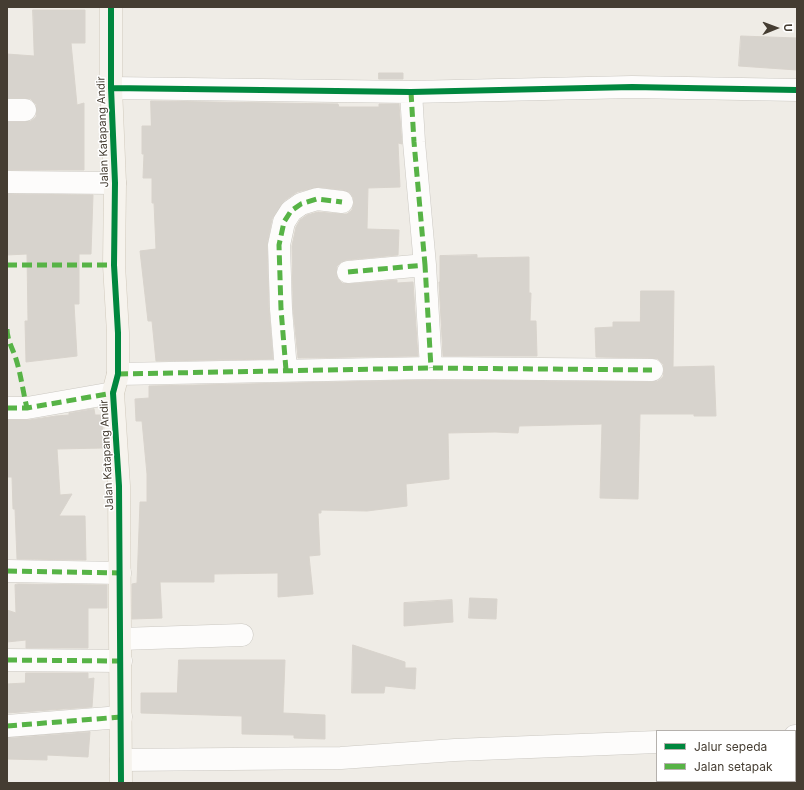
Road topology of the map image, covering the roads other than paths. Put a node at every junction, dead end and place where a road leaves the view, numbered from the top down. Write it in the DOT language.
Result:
graph roads {
  1 [pos="111,7"];
  2 [pos="111,88"];
  3 [pos="797,90"];
  4 [pos="411,92"];
  5 [pos="7,182"];
  6 [pos="115,183"];
  7 [pos="342,202"];
  8 [pos="425,264"];
  9 [pos="348,272"];
  10 [pos="431,368"];
  11 [pos="286,370"];
  12 [pos="652,370"];
  13 [pos="115,383"];
  14 [pos="7,408"];
  15 [pos="7,571"];
  16 [pos="120,573"];
  17 [pos="242,635"];
  18 [pos="121,639"];
  19 [pos="7,660"];
  20 [pos="121,661"];
  21 [pos="121,716"];
  22 [pos="7,726"];
  23 [pos="656,742"];
  24 [pos="121,760"];
  25 [pos="121,783"];
  1 -- 2 [label="street, Jalan Katapang Andir"];
  2 -- 4 [label="street"];
  2 -- 6 [label="street, Jalan Katapang Andir"];
  3 -- 4 [label="street"];
  4 -- 8 [label="street"];
  5 -- 6 [label="street"];
  6 -- 13 [label="street, Jalan Katapang Andir"];
  7 -- 11 [label="street"];
  8 -- 9 [label="street"];
  8 -- 10 [label="street"];
  10 -- 11 [label="street"];
  10 -- 12 [label="street"];
  11 -- 13 [label="street"];
  13 -- 14 [label="street"];
  13 -- 16 [label="street, Jalan Katapang Andir"];
  15 -- 16 [label="street"];
  16 -- 18 [label="street, Jalan Katapang Andir"];
  17 -- 18 [label="street"];
  18 -- 20 [label="street, Jalan Katapang Andir"];
  19 -- 20 [label="street"];
  20 -- 21 [label="street, Jalan Katapang Andir"];
  21 -- 22 [label="street"];
  21 -- 24 [label="street, Jalan Katapang Andir"];
  23 -- 24 [label="street"];
  24 -- 25 [label="street, Jalan Katapang Andir"];
}
